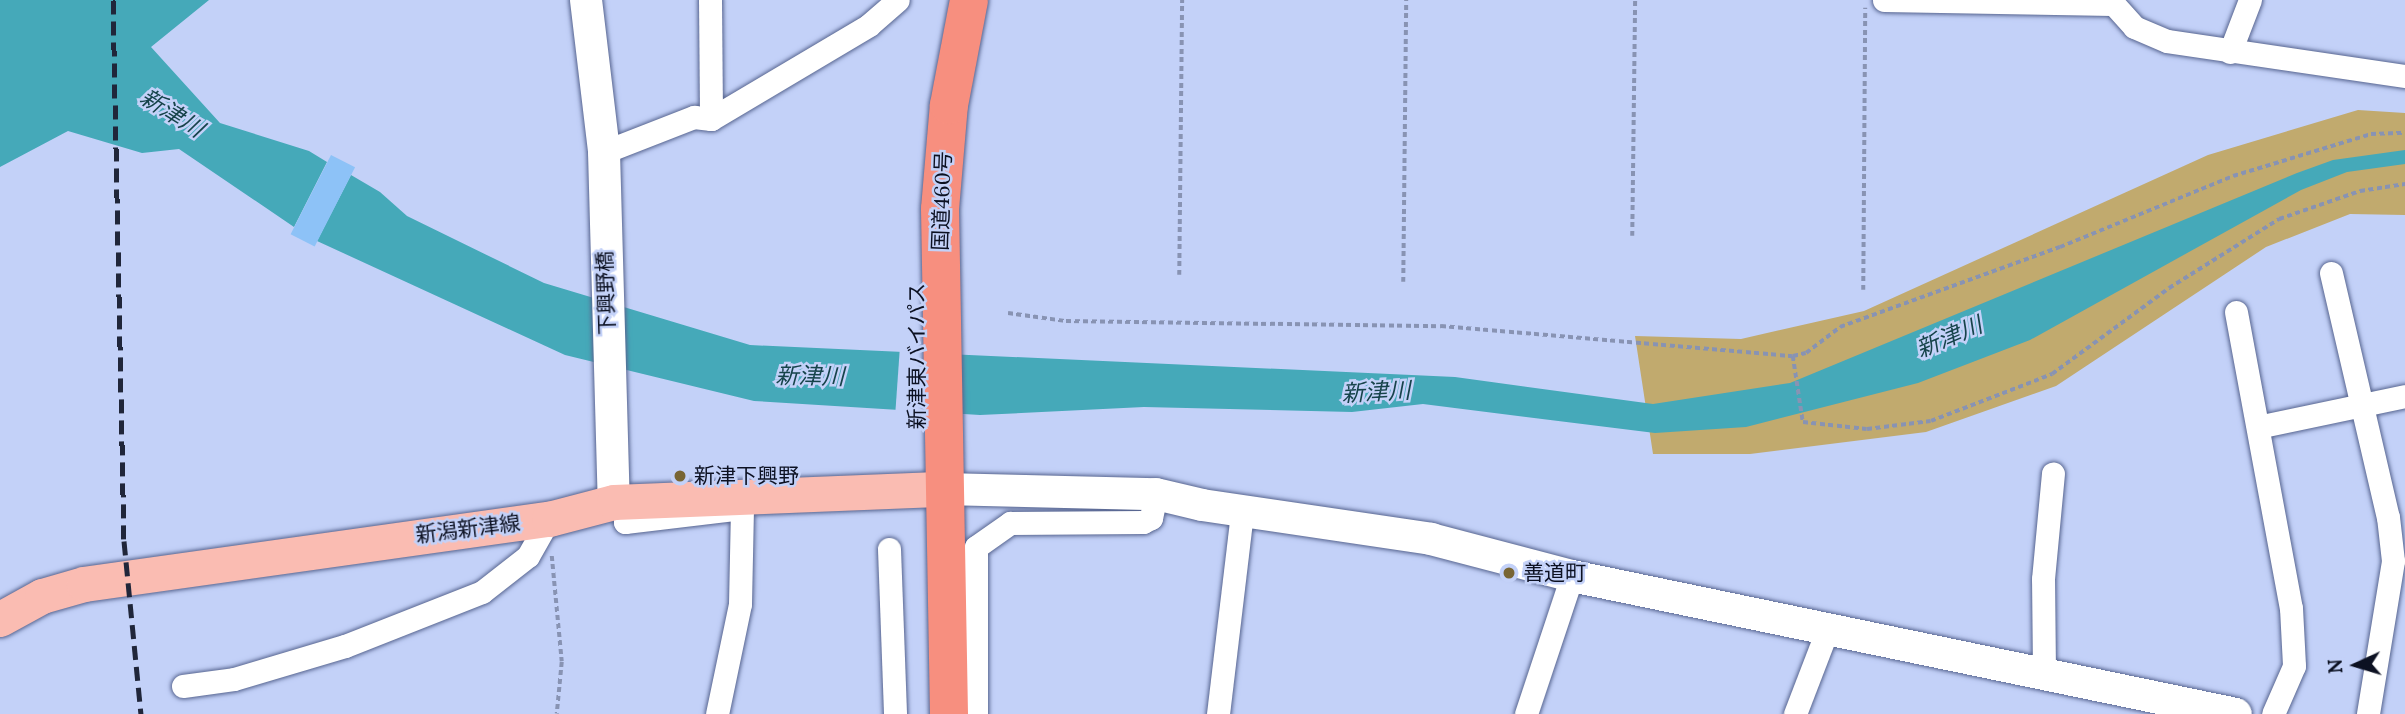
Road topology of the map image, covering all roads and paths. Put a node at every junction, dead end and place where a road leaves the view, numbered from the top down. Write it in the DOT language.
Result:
graph roads {
  1 [pos="586,0"];
  2 [pos="710,0"];
  3 [pos="898,0"];
  4 [pos="944,0"];
  5 [pos="969,0"];
  6 [pos="1182,0"];
  7 [pos="1406,0"];
  8 [pos="1635,0"];
  9 [pos="1865,0"];
  10 [pos="1884,0"];
  11 [pos="2250,0"];
  12 [pos="2111,2"];
  13 [pos="2230,51"];
  14 [pos="2405,76"];
  15 [pos="711,119"];
  16 [pos="2405,133"];
  17 [pos="604,152"];
  18 [pos="2405,184"];
  19 [pos="1632,236"];
  20 [pos="2331,273"];
  21 [pos="1179,275"];
  22 [pos="1403,282"];
  23 [pos="1863,290"];
  24 [pos="2236,312"];
  25 [pos="1008,313"];
  26 [pos="929,316"];
  27 [pos="1793,356"];
  28 [pos="2405,396"];
  29 [pos="2360,405"];
  30 [pos="2258,427"];
  31 [pos="931,471"];
  32 [pos="2053,472"];
  33 [pos="1156,494"];
  34 [pos="620,502"];
  35 [pos="1242,512"];
  36 [pos="2396,515"];
  37 [pos="549,519"];
  38 [pos="918,554"];
  39 [pos="1572,576"];
  40 [pos="2396,613"];
  41 [pos="0,619"];
  42 [pos="1828,628"];
  43 [pos="2044,671"];
  44 [pos="183,686"];
  45 [pos="557,714"];
  46 [pos="717,714"];
  47 [pos="895,714"];
  48 [pos="924,714"];
  49 [pos="949,714"];
  50 [pos="976,714"];
  51 [pos="1218,714"];
  52 [pos="1526,714"];
  53 [pos="1795,714"];
  54 [pos="2236,714"];
  55 [pos="2273,714"];
  56 [pos="2368,714"];
  1 -- 17 [label="street, 下興野橋"];
  2 -- 15 [label="street"];
  3 -- 15 [label="street"];
  4 -- 26 [label="highway, 新津東バイパス"];
  5 -- 26 [label="highway, 国道460号"];
  6 -- 21 [label="path"];
  7 -- 22 [label="path"];
  8 -- 19 [label="path"];
  9 -- 23 [label="path"];
  10 -- 12 [label="street"];
  11 -- 13 [label="street"];
  12 -- 13 [label="street"];
  13 -- 14 [label="street"];
  15 -- 17 [label="street"];
  16 -- 27 [label="path"];
  17 -- 34 [label="street, 下興野橋"];
  18 -- 27 [label="path"];
  20 -- 29 [label="street"];
  24 -- 30 [label="street"];
  25 -- 27 [label="path"];
  26 -- 31 [label="highway, 国道460号"];
  28 -- 29 [label="street"];
  29 -- 30 [label="street"];
  29 -- 36 [label="street"];
  30 -- 55 [label="street"];
  31 -- 33 [label="street"];
  31 -- 34 [label="main road, 新潟新津線"];
  31 -- 38 [label="highway"];
  32 -- 43 [label="street"];
  33 -- 35 [label="street"];
  33 -- 50 [label="street"];
  34 -- 37 [label="main road, 新潟新津線"];
  34 -- 46 [label="street"];
  35 -- 39 [label="street"];
  35 -- 51 [label="street"];
  36 -- 40 [label="street"];
  37 -- 41 [label="main road, 新潟新津線"];
  37 -- 44 [label="street"];
  37 -- 45 [label="path"];
  38 -- 47 [label="street"];
  38 -- 48 [label="highway"];
  38 -- 49 [label="highway"];
  39 -- 42 [label="street"];
  39 -- 52 [label="street"];
  40 -- 56 [label="street"];
  42 -- 43 [label="street"];
  42 -- 53 [label="street"];
  43 -- 54 [label="street"];
}
